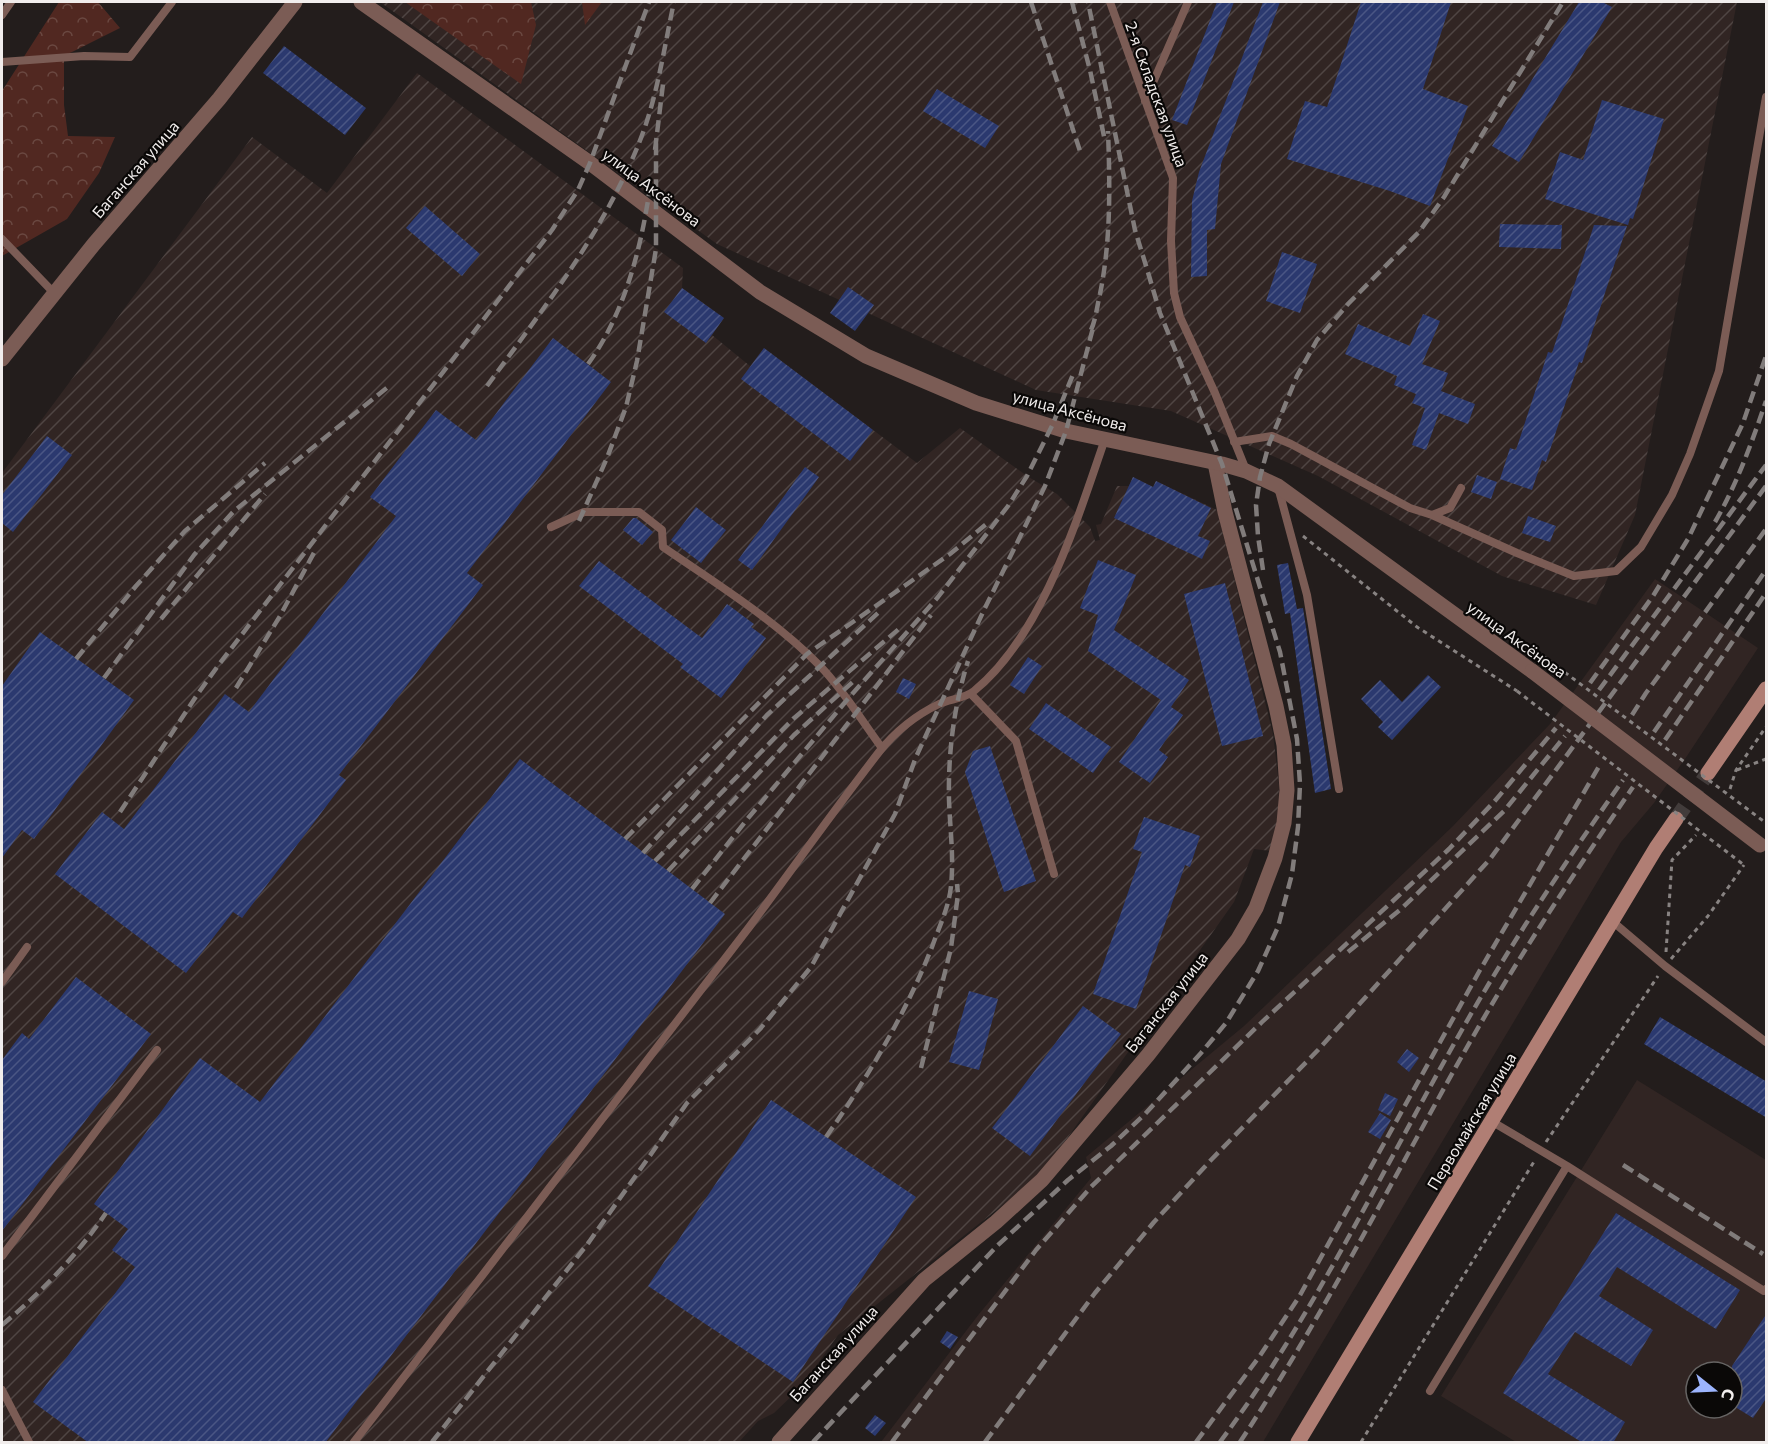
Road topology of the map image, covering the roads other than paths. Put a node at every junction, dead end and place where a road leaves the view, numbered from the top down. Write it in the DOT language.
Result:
graph roads {
  1 [pos="11,2"];
  2 [pos="172,2"];
  3 [pos="295,2"];
  4 [pos="361,2"];
  5 [pos="1110,2"];
  6 [pos="1188,2"];
  7 [pos="2,15"];
  8 [pos="2,63"];
  9 [pos="1767,97"];
  10 [pos="1145,101"];
  11 [pos="2,239"];
  12 [pos="54,293"];
  13 [pos="2,359"];
  14 [pos="1105,439"];
  15 [pos="1234,442"];
  16 [pos="1215,463"];
  17 [pos="1246,471"];
  18 [pos="1278,486"];
  19 [pos="1461,488"];
  20 [pos="1432,515"];
  21 [pos="551,527"];
  22 [pos="1767,688"];
  23 [pos="971,694"];
  24 [pos="882,748"];
  25 [pos="1708,772"];
  26 [pos="1339,789"];
  27 [pos="1676,819"];
  28 [pos="1763,848"];
  29 [pos="1054,874"];
  30 [pos="1612,921"];
  31 [pos="27,947"];
  32 [pos="2,982"];
  33 [pos="1767,1042"];
  34 [pos="158,1050"];
  35 [pos="1491,1121"];
  36 [pos="1567,1166"];
  37 [pos="2,1256"];
  38 [pos="1767,1289"];
  39 [pos="2,1390"];
  40 [pos="1430,1391"];
  41 [pos="29,1443"];
  42 [pos="354,1443"];
  43 [pos="779,1443"];
  44 [pos="1298,1443"];
  1 -- 7 [label="lane"];
  2 -- 8 [label="lane"];
  3 -- 12 [label="street, Баганская улица"];
  4 -- 14 [label="street, улица Аксёнова"];
  5 -- 10 [label="lane, 2-я Складская улица"];
  6 -- 10 [label="lane"];
  9 -- 20 [label="lane"];
  10 -- 15 [label="lane, 2-я Складская улица"];
  11 -- 12 [label="lane"];
  12 -- 13 [label="street, Баганская улица"];
  14 -- 16 [label="street, улица Аксёнова"];
  14 -- 23 [label="lane"];
  15 -- 17 [label="lane, 2-я Складская улица"];
  15 -- 20 [label="lane"];
  16 -- 17 [label="street, улица Аксёнова"];
  16 -- 43 [label="street, Баганская улица"];
  17 -- 18 [label="street, улица Аксёнова"];
  18 -- 26 [label="lane"];
  18 -- 28 [label="street, улица Аксёнова, bridge"];
  19 -- 20 [label="lane"];
  21 -- 24 [label="lane"];
  22 -- 25 [label="main road"];
  23 -- 24 [label="lane"];
  23 -- 29 [label="lane"];
  24 -- 42 [label="lane"];
  27 -- 30 [label="main road, Первомайская улица"];
  30 -- 33 [label="lane"];
  30 -- 35 [label="main road, Первомайская улица"];
  31 -- 32 [label="lane"];
  34 -- 37 [label="lane"];
  35 -- 36 [label="lane"];
  35 -- 44 [label="main road, Первомайская улица"];
  36 -- 38 [label="lane"];
  36 -- 40 [label="lane"];
  39 -- 41 [label="lane"];
}
